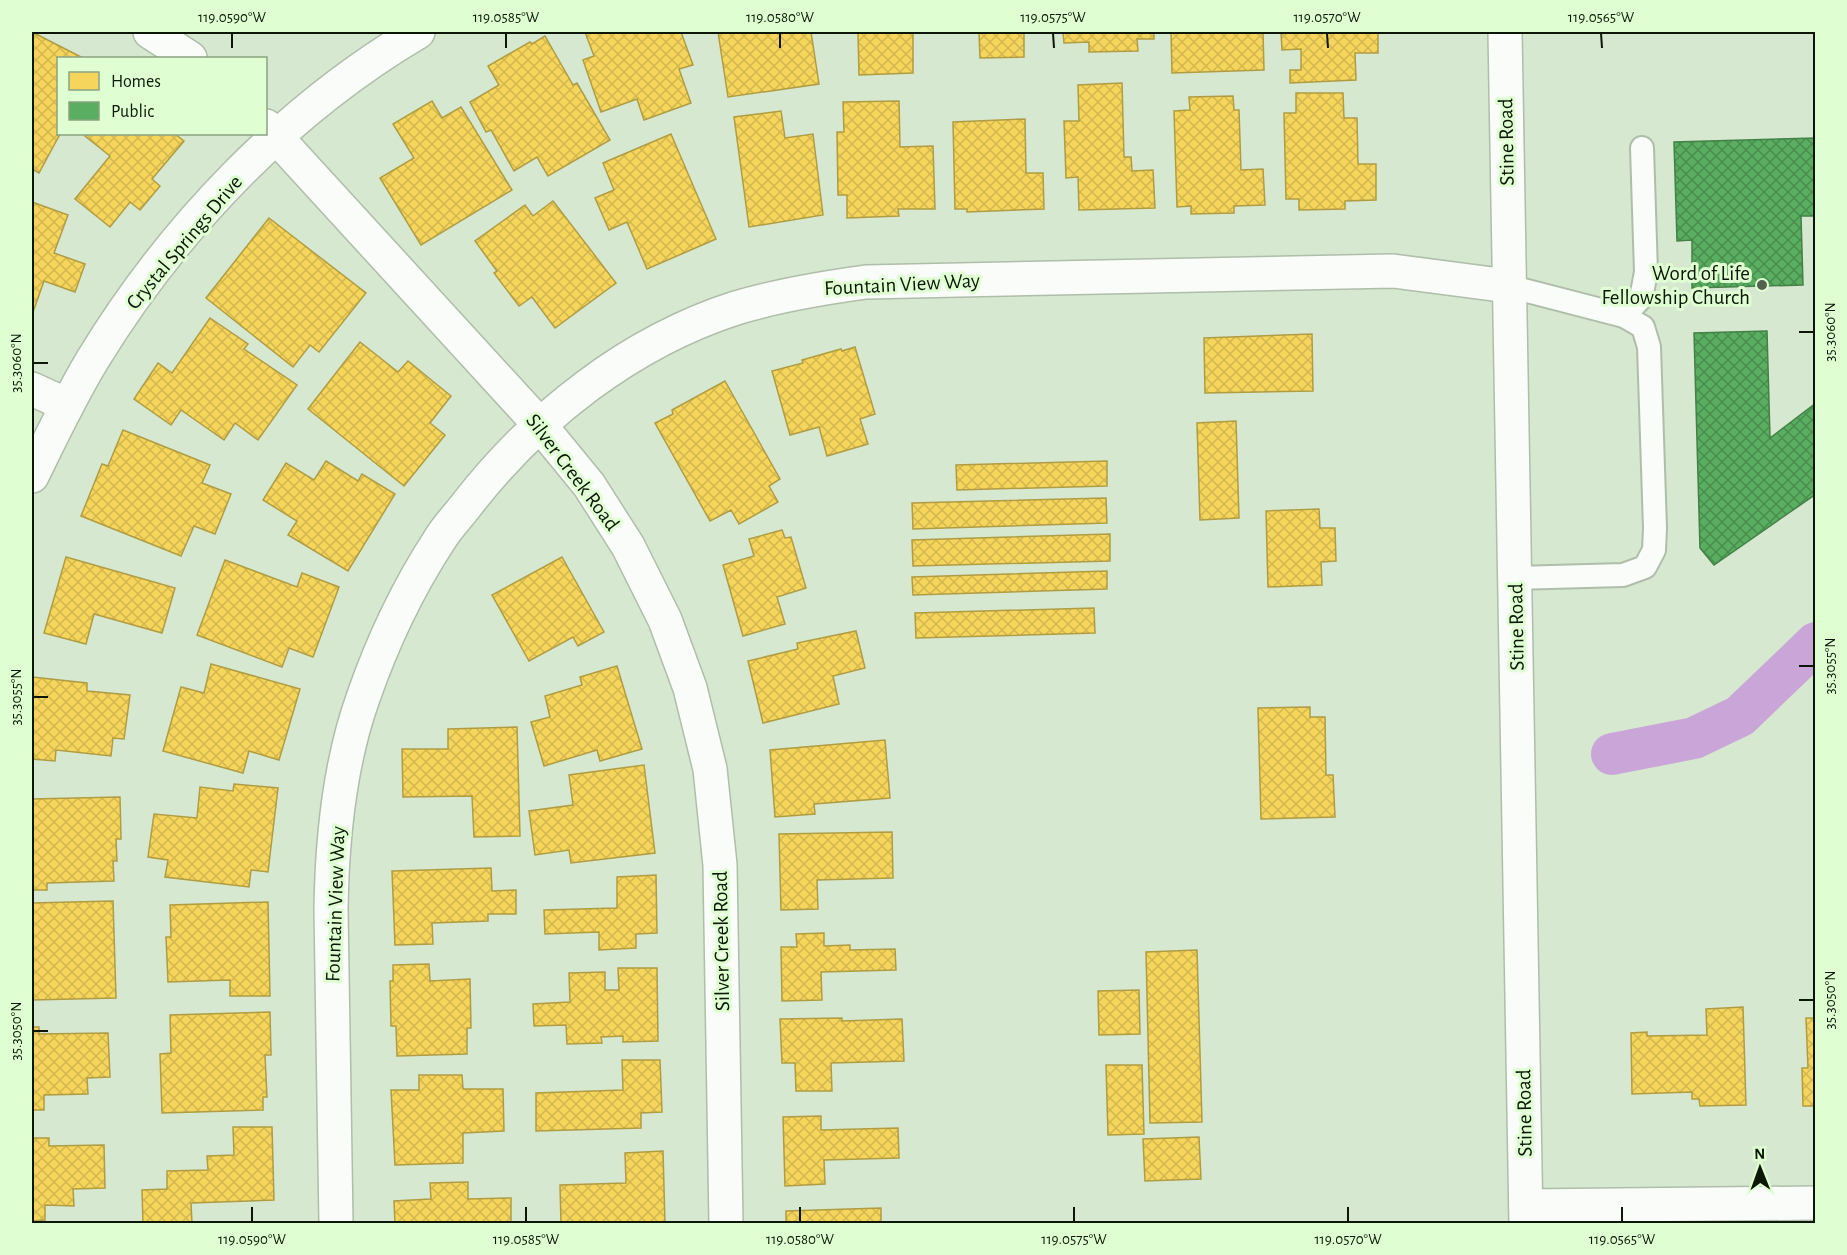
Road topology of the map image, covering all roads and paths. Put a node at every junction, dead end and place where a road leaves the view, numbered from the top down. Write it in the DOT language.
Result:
graph roads {
  1 [pos="150,32"];
  2 [pos="418,32"];
  3 [pos="1505,32"];
  4 [pos="188,57"];
  5 [pos="271,132"];
  6 [pos="1642,148"];
  7 [pos="1508,286"];
  8 [pos="1624,316"];
  9 [pos="32,389"];
  10 [pos="67,405"];
  11 [pos="539,424"];
  12 [pos="32,477"];
  13 [pos="1515,578"];
  14 [pos="1815,1203"];
  15 [pos="1526,1215"];
  16 [pos="336,1224"];
  17 [pos="726,1224"];
  1 -- 4 [label="street"];
  2 -- 5 [label="street, Crystal Springs Drive"];
  3 -- 7 [label="street, Stine Road"];
  5 -- 10 [label="street, Crystal Springs Drive"];
  5 -- 11 [label="street, Silver Creek Road"];
  6 -- 8 [label="lane"];
  7 -- 8 [label="lane"];
  7 -- 11 [label="street, Fountain View Way"];
  7 -- 13 [label="street, Stine Road"];
  8 -- 13 [label="lane"];
  9 -- 10 [label="street"];
  10 -- 12 [label="street, Crystal Springs Drive"];
  11 -- 16 [label="street, Fountain View Way"];
  11 -- 17 [label="street, Silver Creek Road"];
  13 -- 15 [label="street, Stine Road"];
  14 -- 15 [label="street"];
}
